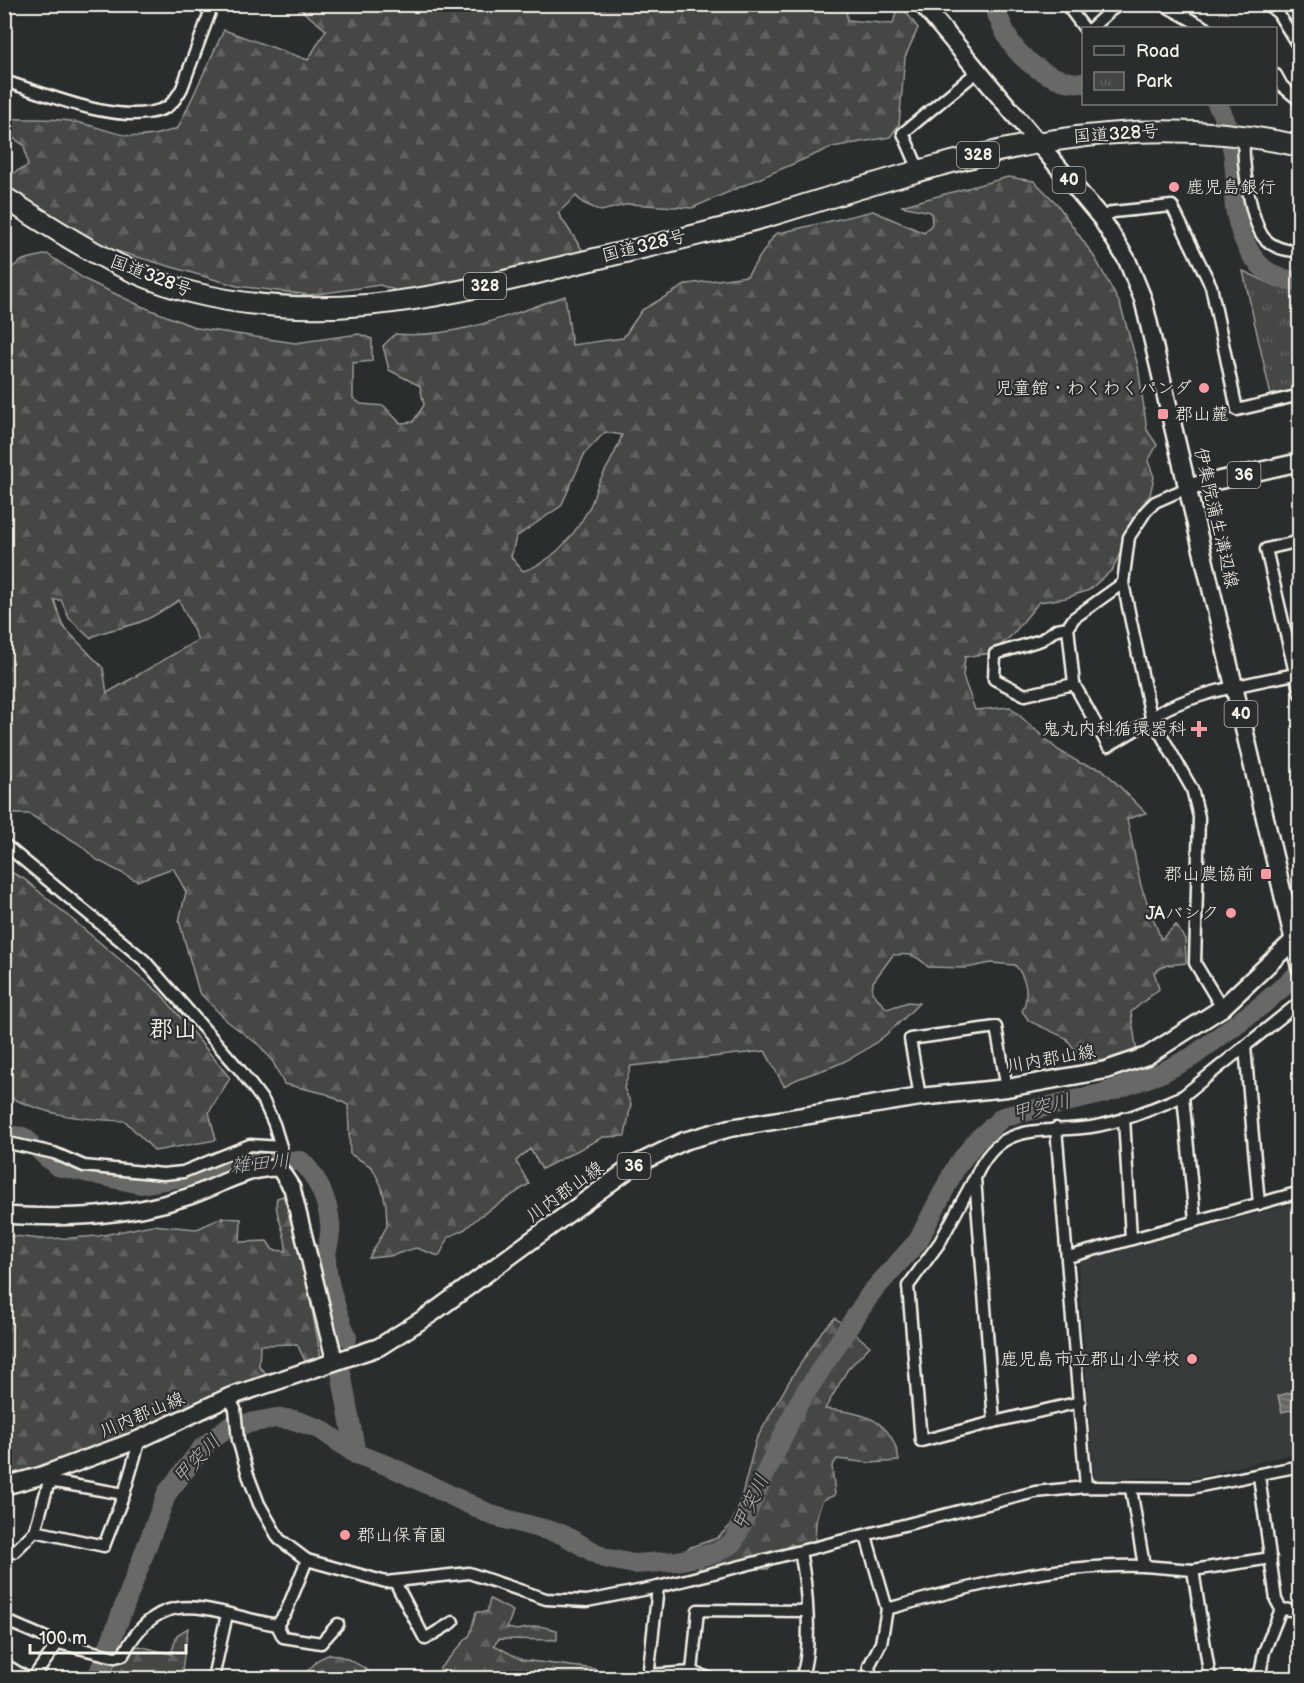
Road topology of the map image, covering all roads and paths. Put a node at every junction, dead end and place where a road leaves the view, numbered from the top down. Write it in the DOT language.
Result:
graph roads {
  1 [pos="213,4"];
  2 [pos="922,4"];
  3 [pos="1066,4"];
  4 [pos="1121,4"];
  5 [pos="1162,4"];
  6 [pos="1267,4"];
  7 [pos="1083,27"];
  8 [pos="1091,27"];
  9 [pos="1204,27"];
  10 [pos="1299,49"];
  11 [pos="978,71"];
  12 [pos="1277,78"];
  13 [pos="4,81"];
  14 [pos="1299,101"];
  15 [pos="1242,135"];
  16 [pos="1037,141"];
  17 [pos="1299,146"];
  18 [pos="919,170"];
  19 [pos="4,197"];
  20 [pos="1101,219"];
  21 [pos="1299,252"];
  22 [pos="1299,395"];
  23 [pos="1299,462"];
  24 [pos="1190,487"];
  25 [pos="1299,541"];
  26 [pos="1123,583"];
  27 [pos="1068,627"];
  28 [pos="1297,673"];
  29 [pos="1074,684"];
  30 [pos="1235,688"];
  31 [pos="1299,694"];
  32 [pos="1151,717"];
  33 [pos="4,844"];
  34 [pos="1296,939"];
  35 [pos="1299,966"];
  36 [pos="1299,1002"];
  37 [pos="1222,1008"];
  38 [pos="1245,1047"];
  39 [pos="1007,1088"];
  40 [pos="1183,1096"];
  41 [pos="920,1098"];
  42 [pos="1124,1118"];
  43 [pos="1056,1128"];
  44 [pos="4,1142"];
  45 [pos="281,1147"];
  46 [pos="279,1168"];
  47 [pos="975,1178"];
  48 [pos="1299,1192"];
  49 [pos="1258,1204"];
  50 [pos="4,1215"];
  51 [pos="1195,1220"];
  52 [pos="1131,1238"];
  53 [pos="1068,1257"];
  54 [pos="335,1362"];
  55 [pos="1080,1402"];
  56 [pos="232,1403"];
  57 [pos="994,1422"];
  58 [pos="140,1439"];
  59 [pos="1299,1466"];
  60 [pos="1259,1476"];
  61 [pos="4,1486"];
  62 [pos="1086,1487"];
  63 [pos="1131,1489"];
  64 [pos="124,1494"];
  65 [pos="35,1532"];
  66 [pos="866,1536"];
  67 [pos="4,1545"];
  68 [pos="800,1552"];
  69 [pos="1271,1558"];
  70 [pos="307,1560"];
  71 [pos="1144,1566"];
  72 [pos="1193,1570"];
  73 [pos="395,1582"];
  74 [pos="658,1587"];
  75 [pos="1281,1609"];
  76 [pos="887,1610"];
  77 [pos="806,1611"];
  78 [pos="1299,1611"];
  79 [pos="227,1614"];
  80 [pos="6,1622"];
  81 [pos="453,1622"];
  82 [pos="339,1624"];
  83 [pos="277,1625"];
  84 [pos="58,1642"];
  85 [pos="4,1664"];
  86 [pos="692,1672"];
  87 [pos="648,1677"];
  88 [pos="27,1678"];
  89 [pos="33,1678"];
  90 [pos="213,1678"];
  91 [pos="710,1678"];
  92 [pos="801,1678"];
  93 [pos="871,1678"];
  94 [pos="1210,1678"];
  95 [pos="1237,1678"];
  1 -- 13 [label="street"];
  2 -- 11 [label="main road, 伊集院蒲生溝辺線 / 40"];
  3 -- 7 [label="street"];
  4 -- 8 [label="street"];
  5 -- 9 [label="street"];
  6 -- 10 [label="street"];
  11 -- 16 [label="main road, 伊集院蒲生溝辺線 / 40"];
  11 -- 18 [label="street"];
  12 -- 14 [label="street"];
  15 -- 16 [label="highway, 国道328号 / 328"];
  15 -- 17 [label="highway, 国道328号 / 328"];
  15 -- 21 [label="street"];
  16 -- 18 [label="highway, 国道328号 / 328"];
  16 -- 20 [label="main road, 伊集院蒲生溝辺線 / 40"];
  18 -- 19 [label="highway, 国道328号 / 328"];
  20 -- 22 [label="street"];
  20 -- 24 [label="main road, 伊集院蒲生溝辺線 / 40"];
  23 -- 24 [label="main road, 36"];
  24 -- 26 [label="street"];
  24 -- 30 [label="main road, 伊集院蒲生溝辺線 / 40"];
  25 -- 28 [label="street"];
  26 -- 27 [label="street"];
  26 -- 32 [label="street"];
  27 -- 29 [label="street"];
  27 -- 29 [label="street"];
  28 -- 30 [label="street"];
  28 -- 31 [label="street"];
  29 -- 32 [label="street"];
  30 -- 32 [label="street"];
  30 -- 34 [label="main road, 伊集院蒲生溝辺線 / 40"];
  32 -- 37 [label="street"];
  33 -- 45 [label="street"];
  34 -- 35 [label="main road, 伊集院蒲生溝辺線 / 40"];
  34 -- 37 [label="main road, 川内郡山線 / 36"];
  36 -- 38 [label="street"];
  37 -- 39 [label="main road, 川内郡山線 / 36"];
  38 -- 40 [label="street"];
  38 -- 49 [label="street"];
  39 -- 41 [label="main road, 川内郡山線 / 36"];
  39 -- 41 [label="street"];
  40 -- 42 [label="street"];
  40 -- 51 [label="street"];
  41 -- 54 [label="main road, 川内郡山線 / 36"];
  42 -- 43 [label="street"];
  42 -- 52 [label="street"];
  43 -- 47 [label="street"];
  43 -- 53 [label="street"];
  44 -- 45 [label="street"];
  45 -- 46 [label="street"];
  46 -- 50 [label="street"];
  46 -- 54 [label="street"];
  47 -- 57 [label="street"];
  47 -- 57 [label="street"];
  48 -- 49 [label="street"];
  49 -- 51 [label="street"];
  51 -- 52 [label="street"];
  52 -- 53 [label="street"];
  53 -- 55 [label="street"];
  54 -- 56 [label="main road, 川内郡山線 / 36"];
  55 -- 57 [label="street"];
  55 -- 62 [label="street"];
  56 -- 58 [label="main road, 川内郡山線 / 36"];
  56 -- 70 [label="street"];
  58 -- 61 [label="main road, 川内郡山線 / 36"];
  58 -- 64 [label="street"];
  59 -- 60 [label="street"];
  60 -- 63 [label="street"];
  60 -- 69 [label="street"];
  62 -- 63 [label="street"];
  62 -- 66 [label="street"];
  63 -- 71 [label="street"];
  64 -- 65 [label="street"];
  64 -- 65 [label="street"];
  65 -- 67 [label="street"];
  66 -- 68 [label="street"];
  66 -- 76 [label="street"];
  68 -- 74 [label="street"];
  68 -- 77 [label="street"];
  69 -- 72 [label="street"];
  69 -- 75 [label="street"];
  70 -- 73 [label="street"];
  70 -- 83 [label="street"];
  71 -- 72 [label="street"];
  71 -- 76 [label="street"];
  72 -- 94 [label="street"];
  73 -- 74 [label="street"];
  73 -- 81 [label="street"];
  74 -- 87 [label="street"];
  75 -- 78 [label="street"];
  75 -- 95 [label="street"];
  76 -- 93 [label="street"];
  77 -- 86 [label="street"];
  77 -- 92 [label="street"];
  79 -- 83 [label="street"];
  79 -- 84 [label="street"];
  79 -- 90 [label="street"];
  80 -- 84 [label="street"];
  82 -- 83 [label="street"];
  84 -- 89 [label="street"];
  85 -- 88 [label="street"];
  86 -- 87 [label="street"];
  86 -- 91 [label="street"];
}
